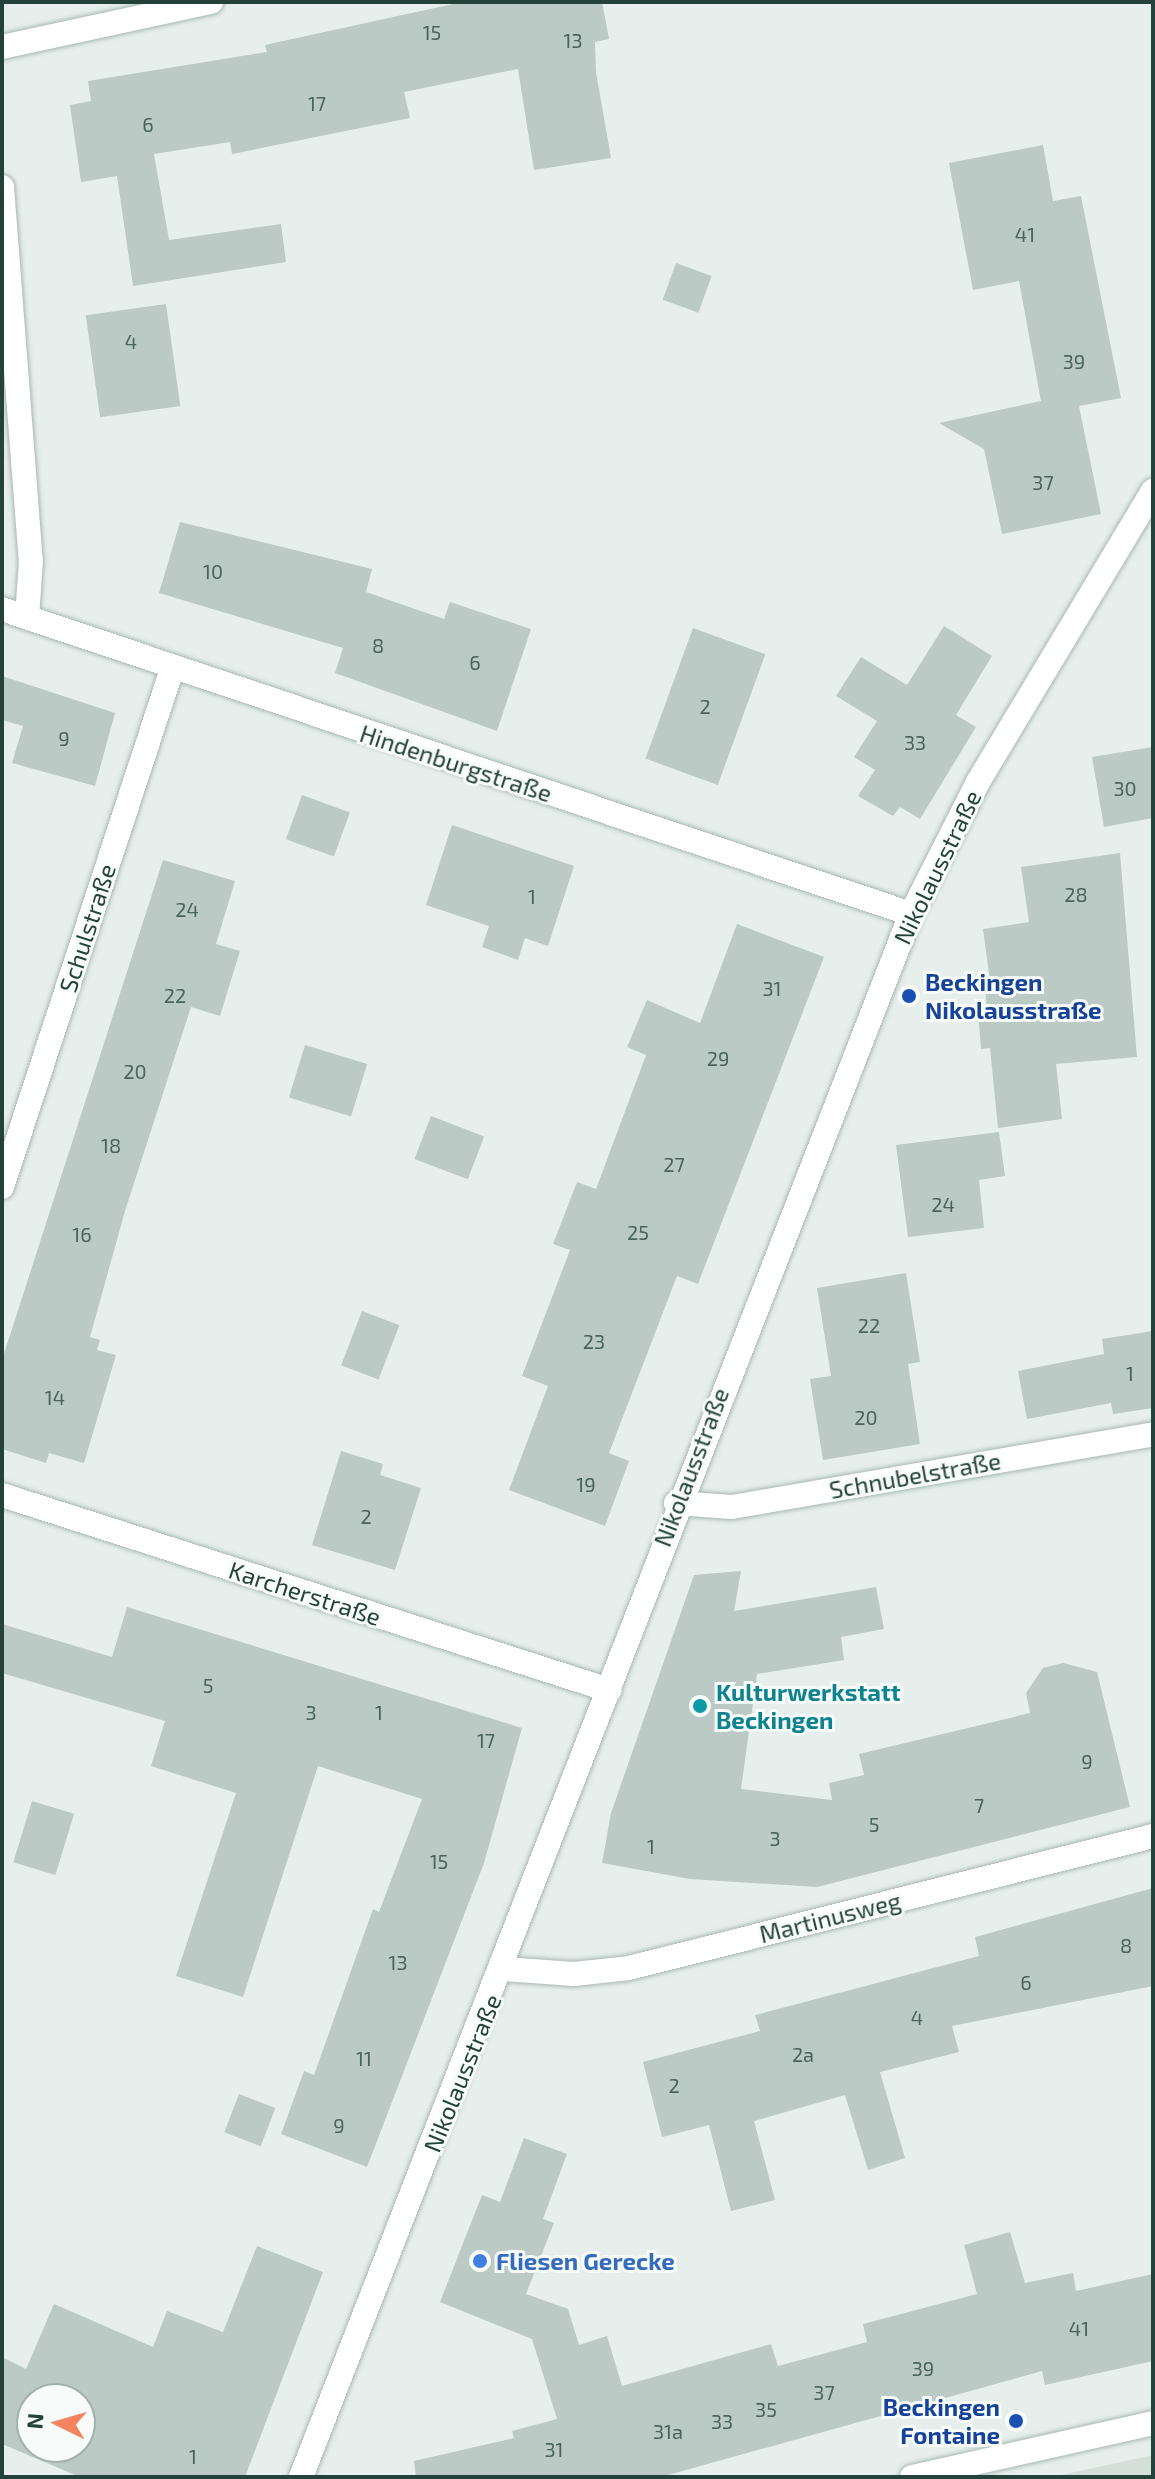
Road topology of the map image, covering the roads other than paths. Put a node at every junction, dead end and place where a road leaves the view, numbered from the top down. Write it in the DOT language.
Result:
graph roads {
  1 [pos="211,2"];
  2 [pos="2,47"];
  3 [pos="2,187"];
  4 [pos="1153,491"];
  5 [pos="2,609"];
  6 [pos="27,617"];
  7 [pos="172,669"];
  8 [pos="911,914"];
  9 [pos="2,1187"];
  10 [pos="1153,1434"];
  11 [pos="2,1495"];
  12 [pos="676,1503"];
  13 [pos="609,1690"];
  14 [pos="1153,1836"];
  15 [pos="504,1969"];
  16 [pos="1153,2423"];
  17 [pos="301,2477"];
  18 [pos="912,2477"];
  1 -- 2 [label="street"];
  3 -- 6 [label="street"];
  4 -- 8 [label="street, Nikolausstraße"];
  5 -- 6 [label="street, Hindenburgstraße"];
  6 -- 7 [label="street, Hindenburgstraße"];
  7 -- 8 [label="street, Hindenburgstraße"];
  7 -- 9 [label="street, Schulstraße"];
  8 -- 12 [label="street, Nikolausstraße"];
  10 -- 12 [label="street, Schnubelstraße"];
  11 -- 13 [label="street, Karcherstraße"];
  12 -- 13 [label="street, Nikolausstraße"];
  13 -- 15 [label="street, Nikolausstraße"];
  14 -- 15 [label="street, Martinusweg"];
  15 -- 17 [label="street, Nikolausstraße"];
  16 -- 18 [label="street"];
}
